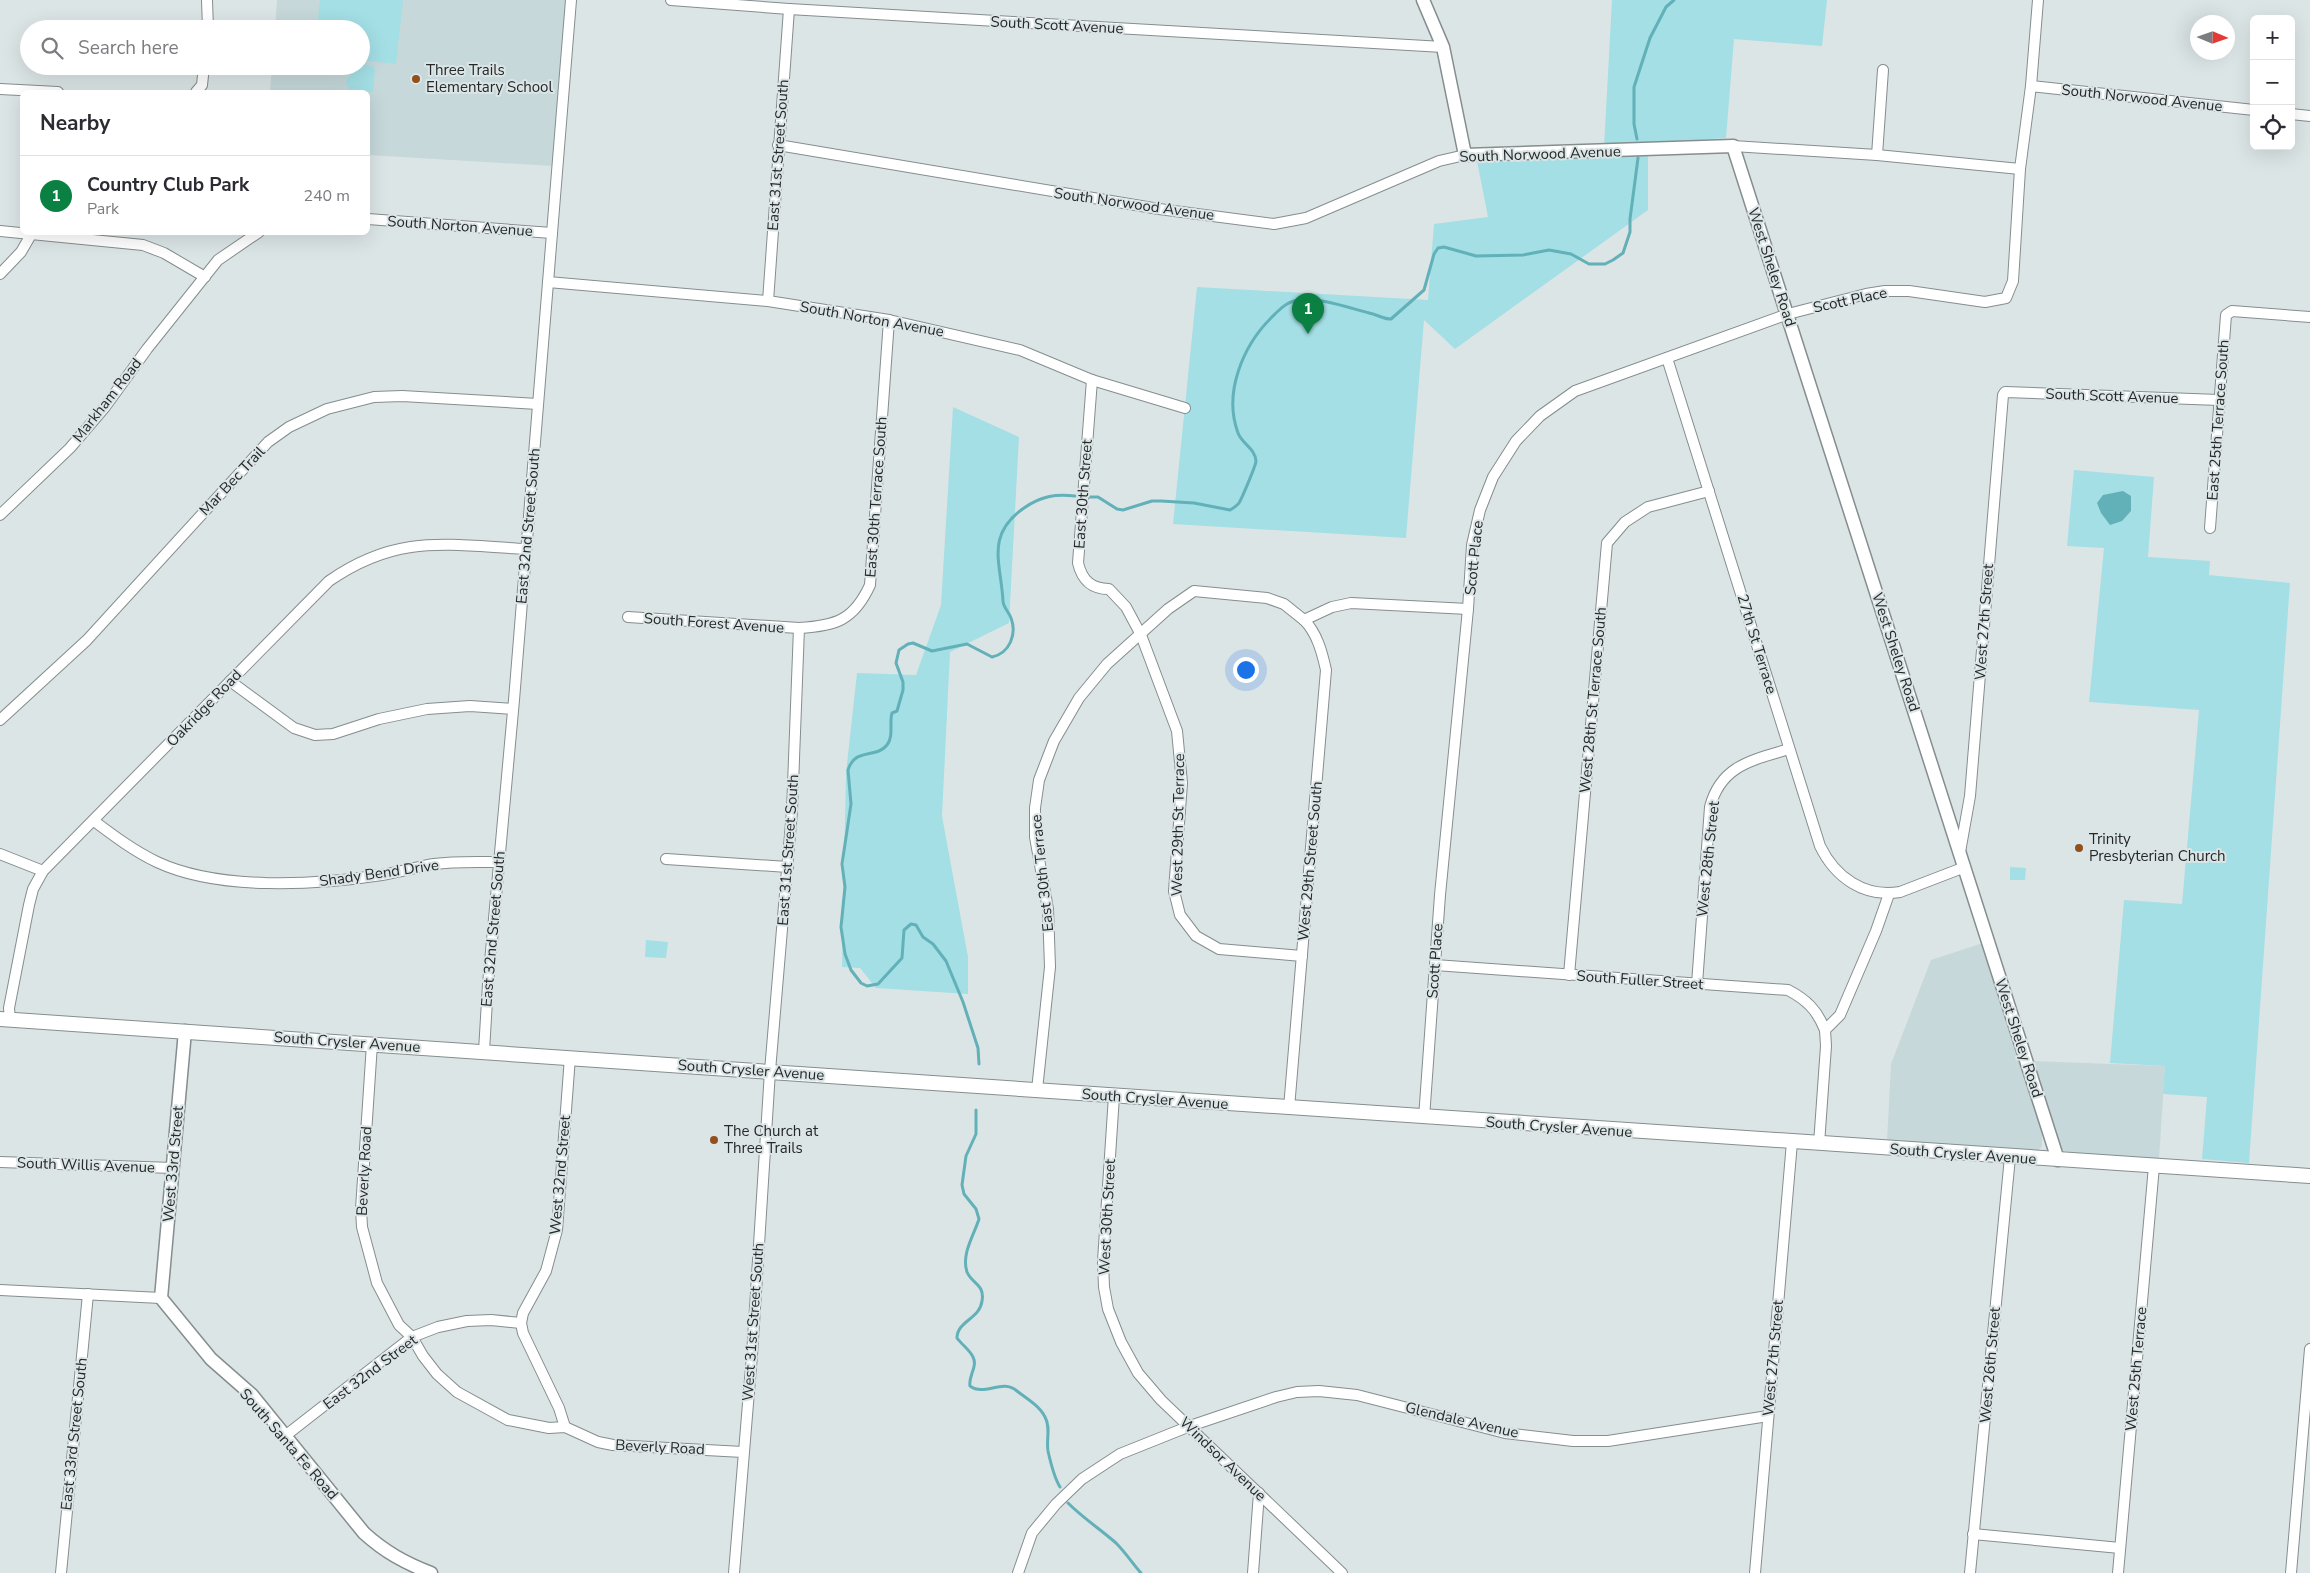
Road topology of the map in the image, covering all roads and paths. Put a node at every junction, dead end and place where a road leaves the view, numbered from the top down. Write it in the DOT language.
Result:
graph roads {
  1 [pos="207,0"];
  2 [pos="571,0"];
  3 [pos="671,0"];
  4 [pos="1424,0"];
  5 [pos="2038,0"];
  6 [pos="789,9"];
  7 [pos="208,20"];
  8 [pos="1443,47"];
  9 [pos="1883,70"];
  10 [pos="203,75"];
  11 [pos="2031,86"];
  12 [pos="0,89"];
  13 [pos="20,90"];
  14 [pos="198,90"];
  15 [pos="2250,110"];
  16 [pos="2295,114"];
  17 [pos="2310,116"];
  18 [pos="778,146"];
  19 [pos="1733,146"];
  20 [pos="1877,154"];
  21 [pos="1465,155"];
  22 [pos="2020,168"];
  23 [pos="370,219"];
  24 [pos="0,231"];
  25 [pos="20,232"];
  26 [pos="552,233"];
  27 [pos="31,235"];
  28 [pos="50,235"];
  29 [pos="255,235"];
  30 [pos="0,274"];
  31 [pos="204,277"];
  32 [pos="548,282"];
  33 [pos="768,301"];
  34 [pos="1788,314"];
  35 [pos="2310,317"];
  36 [pos="889,320"];
  37 [pos="1667,358"];
  38 [pos="1092,380"];
  39 [pos="2006,392"];
  40 [pos="2219,400"];
  41 [pos="538,404"];
  42 [pos="1185,408"];
  43 [pos="1709,491"];
  44 [pos="0,515"];
  45 [pos="2210,528"];
  46 [pos="526,549"];
  47 [pos="1109,589"];
  48 [pos="1468,609"];
  49 [pos="628,617"];
  50 [pos="1304,620"];
  51 [pos="799,628"];
  52 [pos="1141,635"];
  53 [pos="230,681"];
  54 [pos="513,709"];
  55 [pos="0,720"];
  56 [pos="1790,749"];
  57 [pos="94,821"];
  58 [pos="1960,852"];
  59 [pos="0,854"];
  60 [pos="666,859"];
  61 [pos="499,862"];
  62 [pos="788,867"];
  63 [pos="1965,867"];
  64 [pos="43,871"];
  65 [pos="1889,894"];
  66 [pos="1302,956"];
  67 [pos="1435,965"];
  68 [pos="1569,974"];
  69 [pos="1698,984"];
  70 [pos="5,1020"];
  71 [pos="185,1030"];
  72 [pos="1825,1030"];
  73 [pos="372,1044"];
  74 [pos="484,1051"];
  75 [pos="570,1057"];
  76 [pos="770,1071"];
  77 [pos="1037,1090"];
  78 [pos="1114,1096"];
  79 [pos="1289,1108"];
  80 [pos="1424,1118"];
  81 [pos="1792,1142"];
  82 [pos="1819,1144"];
  83 [pos="2010,1157"];
  84 [pos="2058,1160"];
  85 [pos="0,1162"];
  86 [pos="2154,1166"];
  87 [pos="173,1168"];
  88 [pos="2310,1176"];
  89 [pos="0,1290"];
  90 [pos="88,1294"];
  91 [pos="161,1298"];
  92 [pos="521,1323"];
  93 [pos="1118,1335"];
  94 [pos="412,1337"];
  95 [pos="2310,1349"];
  96 [pos="1768,1416"];
  97 [pos="1190,1426"];
  98 [pos="565,1427"];
  99 [pos="285,1436"];
  100 [pos="743,1452"];
  101 [pos="1259,1493"];
  102 [pos="1973,1534"];
  103 [pos="2120,1548"];
  104 [pos="61,1573"];
  105 [pos="431,1573"];
  106 [pos="734,1573"];
  107 [pos="1018,1573"];
  108 [pos="1253,1573"];
  109 [pos="1342,1573"];
  110 [pos="1755,1573"];
  111 [pos="1970,1573"];
  112 [pos="2118,1573"];
  113 [pos="2291,1573"];
  1 -- 7 [label="street"];
  2 -- 26 [label="street, East 32nd Street South"];
  3 -- 6 [label="street, South Scott Avenue"];
  4 -- 8 [label="street"];
  5 -- 11 [label="street"];
  6 -- 8 [label="street, South Scott Avenue"];
  6 -- 18 [label="street, East 31st Street South"];
  8 -- 21 [label="street"];
  9 -- 20 [label="street"];
  10 -- 14 [label="street"];
  11 -- 15 [label="street, South Norwood Avenue"];
  11 -- 22 [label="street"];
  12 -- 13 [label="street"];
  16 -- 17 [label="street"];
  18 -- 21 [label="street, South Norwood Avenue"];
  18 -- 33 [label="street, East 31st Street South"];
  19 -- 20 [label="street, South Norwood Avenue"];
  19 -- 21 [label="street, South Norwood Avenue"];
  19 -- 34 [label="street, West Sheley Road"];
  20 -- 22 [label="street, South Norwood Avenue"];
  22 -- 34 [label="street, Scott Place"];
  23 -- 26 [label="street, South Norton Avenue"];
  24 -- 25 [label="street"];
  26 -- 32 [label="street, East 32nd Street South"];
  27 -- 30 [label="street"];
  28 -- 31 [label="street"];
  29 -- 31 [label="street"];
  31 -- 44 [label="street, Markham Road"];
  32 -- 33 [label="street, South Norton Avenue"];
  32 -- 41 [label="street, East 32nd Street South"];
  33 -- 36 [label="street, South Norton Avenue"];
  34 -- 37 [label="street, Scott Place"];
  34 -- 58 [label="street, West Sheley Road"];
  35 -- 40 [label="street, East 25th Terrace South"];
  36 -- 38 [label="street, South Norton Avenue"];
  36 -- 51 [label="street, East 30th Terrace South"];
  37 -- 43 [label="street, 27th St Terrace"];
  37 -- 48 [label="street, Scott Place"];
  38 -- 42 [label="street, South Norton Avenue"];
  38 -- 47 [label="street, East 30th Street"];
  39 -- 40 [label="street, South Scott Avenue"];
  39 -- 58 [label="street, West 27th Street"];
  40 -- 45 [label="street, East 25th Terrace South"];
  41 -- 46 [label="street, East 32nd Street South"];
  41 -- 55 [label="street, Mar Bec Trail"];
  43 -- 56 [label="street, 27th St Terrace"];
  43 -- 68 [label="street, West 28th St Terrace South"];
  46 -- 53 [label="street, Oakridge Road"];
  46 -- 54 [label="street, East 32nd Street South"];
  47 -- 52 [label="street, West 29th St Terrace"];
  48 -- 50 [label="street"];
  48 -- 67 [label="street, Scott Place"];
  49 -- 51 [label="street, South Forest Avenue"];
  50 -- 52 [label="street, East 30th Terrace"];
  50 -- 66 [label="street, West 29th Street South"];
  51 -- 62 [label="street, East 31st Street South"];
  52 -- 66 [label="street, West 29th St Terrace"];
  52 -- 77 [label="street, East 30th Terrace"];
  53 -- 54 [label="street"];
  53 -- 57 [label="street, Oakridge Road"];
  54 -- 61 [label="street, East 32nd Street South"];
  56 -- 65 [label="street, 27th St Terrace"];
  56 -- 69 [label="street, West 28th Street"];
  57 -- 61 [label="street, Shady Bend Drive"];
  57 -- 64 [label="street, Oakridge Road"];
  58 -- 63 [label="street, West Sheley Road"];
  59 -- 64 [label="street"];
  60 -- 62 [label="street"];
  61 -- 74 [label="street, East 32nd Street South"];
  62 -- 76 [label="street, East 31st Street South"];
  63 -- 65 [label="street"];
  63 -- 84 [label="street, West Sheley Road"];
  64 -- 70 [label="street, Oakridge Road"];
  65 -- 72 [label="street"];
  66 -- 79 [label="street, West 29th Street South"];
  67 -- 68 [label="street, South Fuller Street"];
  67 -- 80 [label="street, Scott Place"];
  68 -- 69 [label="street, South Fuller Street"];
  69 -- 72 [label="street, South Fuller Street"];
  70 -- 71 [label="main road, South Crysler Avenue"];
  71 -- 73 [label="main road, South Crysler Avenue"];
  71 -- 87 [label="street, West 33rd Street"];
  72 -- 82 [label="street"];
  73 -- 74 [label="main road, South Crysler Avenue"];
  73 -- 94 [label="street, Beverly Road"];
  74 -- 75 [label="main road, South Crysler Avenue"];
  75 -- 76 [label="main road, South Crysler Avenue"];
  75 -- 92 [label="street, West 32nd Street"];
  76 -- 77 [label="main road, South Crysler Avenue"];
  76 -- 100 [label="street, West 31st Street South"];
  77 -- 78 [label="main road, South Crysler Avenue"];
  78 -- 79 [label="main road, South Crysler Avenue"];
  78 -- 93 [label="street, West 30th Street"];
  79 -- 80 [label="main road, South Crysler Avenue"];
  80 -- 81 [label="main road, South Crysler Avenue"];
  81 -- 82 [label="main road, South Crysler Avenue"];
  81 -- 96 [label="street, West 27th Street"];
  82 -- 83 [label="main road, South Crysler Avenue"];
  83 -- 84 [label="main road, South Crysler Avenue"];
  83 -- 102 [label="street, West 26th Street"];
  84 -- 86 [label="main road, South Crysler Avenue"];
  85 -- 87 [label="street, South Willis Avenue"];
  86 -- 88 [label="main road, South Crysler Avenue"];
  86 -- 103 [label="street, West 25th Terrace"];
  87 -- 91 [label="street, West 33rd Street"];
  89 -- 90 [label="street"];
  90 -- 91 [label="street"];
  90 -- 104 [label="street, East 33rd Street South"];
  91 -- 99 [label="street, South Santa Fe Road"];
  92 -- 94 [label="street, East 32nd Street"];
  92 -- 98 [label="street"];
  93 -- 97 [label="street, Windsor Avenue"];
  94 -- 98 [label="street, Beverly Road"];
  94 -- 99 [label="street, East 32nd Street"];
  95 -- 113 [label="street"];
  96 -- 97 [label="street, Glendale Avenue"];
  96 -- 110 [label="street, West 27th Street"];
  97 -- 101 [label="street, Windsor Avenue"];
  97 -- 107 [label="street, Glendale Avenue"];
  98 -- 100 [label="street, Beverly Road"];
  99 -- 105 [label="street, South Santa Fe Road"];
  100 -- 106 [label="street, West 31st Street South"];
  101 -- 108 [label="street"];
  101 -- 109 [label="street, Windsor Avenue"];
  102 -- 103 [label="street"];
  102 -- 111 [label="street, West 26th Street"];
  103 -- 112 [label="street, West 25th Terrace"];
}
